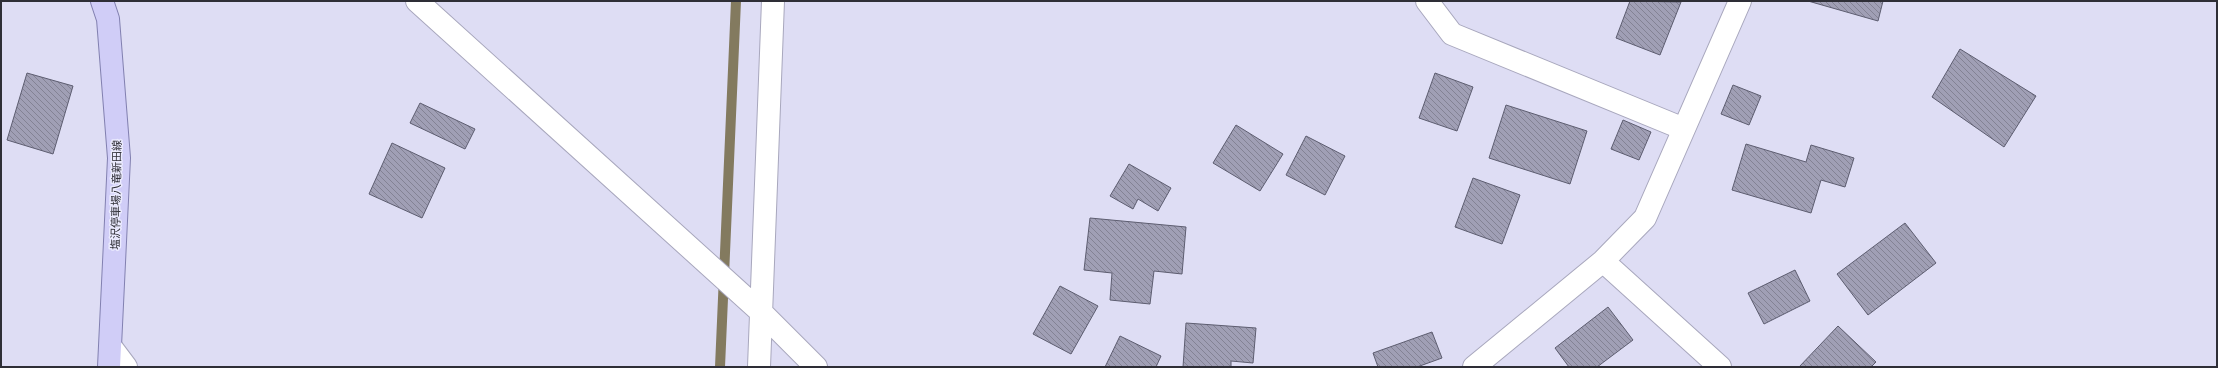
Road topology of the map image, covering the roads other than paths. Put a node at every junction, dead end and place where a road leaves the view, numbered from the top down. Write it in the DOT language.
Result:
graph roads {
  1 [pos="102,1"];
  2 [pos="416,1"];
  3 [pos="773,1"];
  4 [pos="1427,1"];
  5 [pos="1740,1"];
  6 [pos="1684,129"];
  7 [pos="1603,261"];
  8 [pos="761,312"];
  9 [pos="110,357"];
  10 [pos="126,367"];
  11 [pos="759,367"];
  12 [pos="816,367"];
  13 [pos="1474,367"];
  14 [pos="1720,367"];
  1 -- 9 [label="main road, 塩沢停車場八竜新田線"];
  2 -- 8 [label="street"];
  3 -- 8 [label="street"];
  4 -- 6 [label="street"];
  5 -- 6 [label="street"];
  6 -- 7 [label="street"];
  7 -- 13 [label="street"];
  7 -- 14 [label="street"];
  8 -- 11 [label="street"];
  8 -- 12 [label="street"];
  9 -- 10 [label="street"];
}
